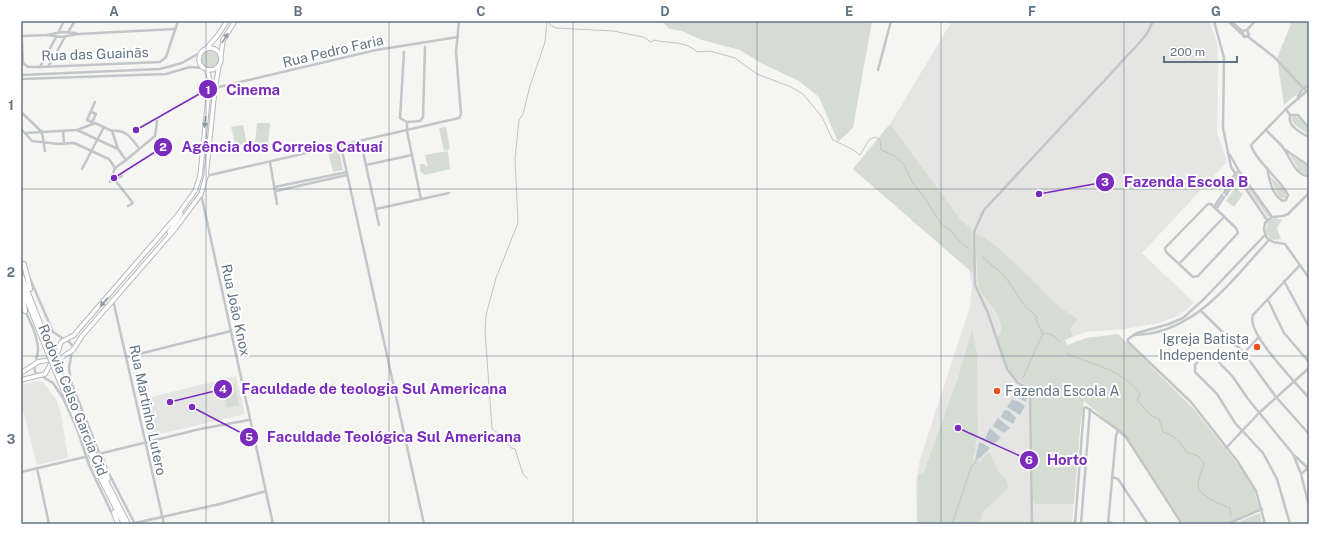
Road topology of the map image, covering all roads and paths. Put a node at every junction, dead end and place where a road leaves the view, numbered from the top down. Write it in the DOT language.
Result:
graph roads {
  1 [pos="22,21"];
  2 [pos="64,21"];
  3 [pos="75,21"];
  4 [pos="178,21"];
  5 [pos="227,21"];
  6 [pos="235,21"];
  7 [pos="459,21"];
  8 [pos="891,21"];
  9 [pos="1153,21"];
  10 [pos="1214,21"];
  11 [pos="1228,21"];
  12 [pos="1231,21"];
  13 [pos="1255,21"];
  14 [pos="175,29"];
  15 [pos="1247,30"];
  16 [pos="68,32"];
  17 [pos="58,33"];
  18 [pos="1242,33"];
  19 [pos="78,34"];
  20 [pos="47,35"];
  21 [pos="22,36"];
  22 [pos="66,36"];
  23 [pos="1248,36"];
  24 [pos="56,37"];
  25 [pos="458,37"];
  26 [pos="425,47"];
  27 [pos="204,50"];
  28 [pos="404,52"];
  29 [pos="221,56"];
  30 [pos="219,66"];
  31 [pos="40,67"];
  32 [pos="48,67"];
  33 [pos="206,69"];
  34 [pos="878,70"];
  35 [pos="21,75"];
  36 [pos="21,79"];
  37 [pos="1309,86"];
  38 [pos="215,88"];
  39 [pos="1309,89"];
  40 [pos="1305,90"];
  41 [pos="1309,94"];
  42 [pos="95,102"];
  43 [pos="1286,109"];
  44 [pos="21,112"];
  45 [pos="91,112"];
  46 [pos="1290,116"];
  47 [pos="157,121"];
  48 [pos="407,122"];
  49 [pos="93,123"];
  50 [pos="104,127"];
  51 [pos="1309,128"];
  52 [pos="21,129"];
  53 [pos="63,130"];
  54 [pos="77,130"];
  55 [pos="407,130"];
  56 [pos="1266,130"];
  57 [pos="112,131"];
  58 [pos="42,132"];
  59 [pos="399,132"];
  60 [pos="25,134"];
  61 [pos="408,136"];
  62 [pos="1309,137"];
  63 [pos="97,139"];
  64 [pos="409,142"];
  65 [pos="45,143"];
  66 [pos="64,144"];
  67 [pos="341,146"];
  68 [pos="362,147"];
  69 [pos="139,148"];
  70 [pos="118,149"];
  71 [pos="1227,149"];
  72 [pos="45,151"];
  73 [pos="91,151"];
  74 [pos="1289,154"];
  75 [pos="412,155"];
  76 [pos="126,160"];
  77 [pos="270,162"];
  78 [pos="366,166"];
  79 [pos="1309,166"];
  80 [pos="115,168"];
  81 [pos="82,169"];
  82 [pos="1239,171"];
  83 [pos="347,173"];
  84 [pos="122,176"];
  85 [pos="206,176"];
  86 [pos="1236,176"];
  87 [pos="1270,176"];
  88 [pos="1309,176"];
  89 [pos="115,180"];
  90 [pos="275,189"];
  91 [pos="449,193"];
  92 [pos="1309,193"];
  93 [pos="201,194"];
  94 [pos="421,199"];
  95 [pos="277,204"];
  96 [pos="128,206"];
  97 [pos="1215,208"];
  98 [pos="376,209"];
  99 [pos="181,211"];
  100 [pos="1224,217"];
  101 [pos="1272,217"];
  102 [pos="1267,220"];
  103 [pos="379,225"];
  104 [pos="1265,235"];
  105 [pos="165,240"];
  106 [pos="1270,240"];
  107 [pos="151,248"];
  108 [pos="155,252"];
  109 [pos="21,259"];
  110 [pos="24,264"];
  111 [pos="1179,264"];
  112 [pos="1300,265"];
  113 [pos="133,268"];
  114 [pos="141,269"];
  115 [pos="127,274"];
  116 [pos="21,275"];
  117 [pos="1309,278"];
  118 [pos="1284,281"];
  119 [pos="22,286"];
  120 [pos="1268,299"];
  121 [pos="32,300"];
  122 [pos="114,300"];
  123 [pos="21,301"];
  124 [pos="25,311"];
  125 [pos="1201,311"];
  126 [pos="1309,327"];
  127 [pos="231,331"];
  128 [pos="1133,335"];
  129 [pos="1259,337"];
  130 [pos="66,339"];
  131 [pos="73,350"];
  132 [pos="50,352"];
  133 [pos="1244,353"];
  134 [pos="127,357"];
  135 [pos="1309,362"];
  136 [pos="34,366"];
  137 [pos="1309,368"];
  138 [pos="58,371"];
  139 [pos="21,373"];
  140 [pos="41,376"];
  141 [pos="21,380"];
  142 [pos="1294,380"];
  143 [pos="1276,397"];
  144 [pos="1309,398"];
  145 [pos="1090,409"];
  146 [pos="1259,413"];
  147 [pos="249,420"];
  148 [pos="76,429"];
  149 [pos="1118,430"];
  150 [pos="1242,431"];
  151 [pos="1309,434"];
  152 [pos="145,442"];
  153 [pos="1226,448"];
  154 [pos="99,454"];
  155 [pos="1293,454"];
  156 [pos="91,455"];
  157 [pos="85,456"];
  158 [pos="102,460"];
  159 [pos="37,468"];
  160 [pos="1309,468"];
  161 [pos="21,472"];
  162 [pos="1301,474"];
  163 [pos="1112,477"];
  164 [pos="266,491"];
  165 [pos="109,493"];
  166 [pos="1309,506"];
  167 [pos="1262,510"];
  168 [pos="163,516"];
  169 [pos="135,523"];
  170 [pos="1108,523"];
  171 [pos="49,524"];
  172 [pos="117,524"];
  173 [pos="124,524"];
  174 [pos="128,524"];
  175 [pos="164,524"];
  176 [pos="274,524"];
  177 [pos="424,524"];
  178 [pos="1032,524"];
  179 [pos="1075,524"];
  180 [pos="1081,524"];
  181 [pos="1115,524"];
  182 [pos="1148,524"];
  183 [pos="1182,524"];
  184 [pos="1227,524"];
  185 [pos="1265,524"];
  186 [pos="1290,524"];
  1 -- 21 [label="street"];
  2 -- 17 [label="street"];
  3 -- 16 [label="street"];
  4 -- 14 [label="street"];
  5 -- 27 [label="main road"];
  29 -- 6 [label="main road, one-way"];
  7 -- 25 [label="street"];
  8 -- 34 [label="street"];
  9 -- 178 [label="street"];
  10 -- 71 [label="street"];
  11 -- 18 [label="street"];
  12 -- 18 [label="street"];
  13 -- 15 [label="street"];
  14 -- 19 [label="street"];
  14 -- 32 [label="street, Rua das Guainãs"];
  15 -- 18 [label="street"];
  15 -- 23 [label="street"];
  16 -- 17 [label="street"];
  16 -- 19 [label="street"];
  16 -- 22 [label="street"];
  17 -- 20 [label="street"];
  17 -- 24 [label="street"];
  18 -- 23 [label="street"];
  19 -- 22 [label="street"];
  20 -- 21 [label="street"];
  20 -- 24 [label="street"];
  21 -- 31 [label="street, Rua das Guainãs"];
  22 -- 24 [label="street"];
  22 -- 32 [label="street"];
  23 -- 40 [label="street"];
  24 -- 31 [label="street"];
  25 -- 38 [label="street, Rua Pedro Faria"];
  25 -- 55 [label="street"];
  26 -- 48 [label="street"];
  27 -- 29 [label="main road"];
  27 -- 33 [label="main road"];
  27 -- 35 [label="street"];
  28 -- 48 [label="street"];
  29 -- 30 [label="main road"];
  30 -- 33 [label="main road"];
  30 -- 38 [label="main road"];
  31 -- 32 [label="street, Rua das Guainãs"];
  33 -- 36 [label="street"];
  33 -- 99 [label="main road, one-way"];
  37 -- 40 [label="street"];
  38 -- 85 [label="main road"];
  39 -- 40 [label="street"];
  40 -- 41 [label="street"];
  40 -- 43 [label="street"];
  42 -- 45 [label="street"];
  43 -- 46 [label="street"];
  43 -- 56 [label="street"];
  44 -- 58 [label="street"];
  45 -- 49 [label="street"];
  45 -- 49 [label="street"];
  46 -- 51 [label="street"];
  46 -- 62 [label="street"];
  47 -- 69 [label="street"];
  48 -- 55 [label="street"];
  49 -- 50 [label="street"];
  49 -- 54 [label="street"];
  50 -- 57 [label="street"];
  50 -- 63 [label="street"];
  52 -- 60 [label="street"];
  53 -- 54 [label="street"];
  53 -- 58 [label="street"];
  53 -- 66 [label="street"];
  54 -- 63 [label="street"];
  55 -- 59 [label="street"];
  55 -- 61 [label="street"];
  55 -- 64 [label="street"];
  56 -- 74 [label="street"];
  56 -- 87 [label="street"];
  57 -- 69 [label="street"];
  57 -- 70 [label="street"];
  58 -- 60 [label="street"];
  58 -- 65 [label="street"];
  59 -- 61 [label="street"];
  59 -- 67 [label="street"];
  60 -- 65 [label="street"];
  61 -- 64 [label="street"];
  63 -- 70 [label="street"];
  63 -- 73 [label="street"];
  64 -- 75 [label="street"];
  65 -- 66 [label="street"];
  65 -- 72 [label="street"];
  66 -- 73 [label="street"];
  67 -- 77 [label="street"];
  67 -- 83 [label="street"];
  68 -- 78 [label="street"];
  69 -- 76 [label="street"];
  70 -- 76 [label="street"];
  71 -- 82 [label="street"];
  71 -- 86 [label="street"];
  73 -- 80 [label="street"];
  73 -- 81 [label="street"];
  74 -- 79 [label="street"];
  74 -- 88 [label="street"];
  75 -- 78 [label="street"];
  75 -- 94 [label="street"];
  76 -- 80 [label="street"];
  77 -- 85 [label="street"];
  77 -- 90 [label="street"];
  78 -- 98 [label="street"];
  80 -- 89 [label="street"];
  82 -- 86 [label="street"];
  82 -- 101 [label="street"];
  83 -- 90 [label="street"];
  83 -- 177 [label="street"];
  84 -- 89 [label="street"];
  85 -- 93 [label="main road"];
  86 -- 97 [label="street"];
  86 -- 102 [label="street"];
  87 -- 87 [label="street"];
  89 -- 96 [label="street"];
  90 -- 95 [label="street"];
  91 -- 94 [label="street"];
  92 -- 101 [label="street"];
  93 -- 105 [label="main road"];
  93 -- 127 [label="street, Rua João Knox"];
  94 -- 98 [label="street"];
  97 -- 100 [label="street"];
  97 -- 111 [label="street"];
  98 -- 103 [label="street"];
  99 -- 105 [label="main road"];
  99 -- 107 [label="main road"];
  100 -- 111 [label="street"];
  100 -- 111 [label="street"];
  101 -- 102 [label="street"];
  102 -- 104 [label="street"];
  104 -- 106 [label="street"];
  104 -- 128 [label="street"];
  105 -- 108 [label="main road"];
  106 -- 112 [label="street"];
  106 -- 125 [label="street"];
  107 -- 108 [label="main road"];
  107 -- 113 [label="main road"];
  108 -- 114 [label="main road"];
  109 -- 110 [label="street"];
  110 -- 121 [label="highway"];
  110 -- 130 [label="street"];
  112 -- 117 [label="street"];
  112 -- 118 [label="street"];
  113 -- 114 [label="main road"];
  113 -- 115 [label="main road"];
  114 -- 122 [label="main road"];
  115 -- 122 [label="main road"];
  115 -- 130 [label="main road, one-way"];
  116 -- 121 [label="highway, Rodovia Celso Garcia Cid"];
  118 -- 120 [label="street"];
  118 -- 126 [label="street"];
  119 -- 124 [label="highway"];
  119 -- 132 [label="highway, Rodovia Celso Garcia Cid"];
  120 -- 129 [label="street"];
  120 -- 135 [label="street"];
  121 -- 132 [label="highway, Rodovia Celso Garcia Cid"];
  122 -- 131 [label="main road"];
  122 -- 134 [label="street, Rua Martinho Lutero"];
  123 -- 124 [label="street"];
  124 -- 136 [label="street"];
  125 -- 128 [label="street"];
  125 -- 133 [label="street"];
  127 -- 134 [label="street"];
  127 -- 147 [label="street, Rua João Knox"];
  128 -- 153 [label="street"];
  129 -- 133 [label="street"];
  129 -- 142 [label="street"];
  130 -- 131 [label="street"];
  130 -- 136 [label="main road"];
  131 -- 140 [label="main road"];
  131 -- 154 [label="street, Rodovia Celso Garcia Cid"];
  132 -- 138 [label="highway, Rodovia Celso Garcia Cid, bridge"];
  133 -- 143 [label="street"];
  134 -- 152 [label="street, Rua Martinho Lutero"];
  136 -- 139 [label="main road"];
  136 -- 140 [label="street"];
  137 -- 142 [label="street"];
  138 -- 156 [label="highway, Rodovia Celso Garcia Cid"];
  138 -- 165 [label="highway, Rodovia Celso Garcia Cid"];
  140 -- 141 [label="main road"];
  140 -- 148 [label="street"];
  142 -- 143 [label="street"];
  142 -- 144 [label="street"];
  143 -- 146 [label="street"];
  143 -- 151 [label="street"];
  145 -- 149 [label="street"];
  145 -- 179 [label="street"];
  145 -- 180 [label="street"];
  146 -- 150 [label="street"];
  146 -- 150 [label="street"];
  146 -- 155 [label="street"];
  147 -- 152 [label="street"];
  147 -- 164 [label="street, Rua João Knox"];
  148 -- 156 [label="highway"];
  148 -- 157 [label="street"];
  149 -- 163 [label="street"];
  149 -- 183 [label="street"];
  150 -- 153 [label="street"];
  150 -- 186 [label="street"];
  152 -- 154 [label="street"];
  152 -- 168 [label="street, Rua Martinho Lutero"];
  153 -- 167 [label="street"];
  154 -- 158 [label="street, Rodovia Celso Garcia Cid"];
  155 -- 160 [label="street"];
  155 -- 162 [label="street"];
  156 -- 165 [label="highway, Rodovia Celso Garcia Cid"];
  157 -- 159 [label="street"];
  157 -- 172 [label="street"];
  158 -- 165 [label="highway"];
  158 -- 169 [label="street, Rodovia Celso Garcia Cid"];
  159 -- 161 [label="street"];
  159 -- 171 [label="street"];
  160 -- 162 [label="street"];
  162 -- 166 [label="street"];
  163 -- 170 [label="street"];
  163 -- 182 [label="street"];
  164 -- 168 [label="street"];
  164 -- 176 [label="street, Rua João Knox"];
  165 -- 172 [label="highway"];
  165 -- 173 [label="highway, Rodovia Celso Garcia Cid"];
  165 -- 174 [label="highway, Rodovia Celso Garcia Cid"];
  167 -- 184 [label="street"];
  167 -- 185 [label="street"];
  168 -- 169 [label="street"];
  168 -- 175 [label="street, Rua Martinho Lutero"];
  170 -- 181 [label="street"];
}
